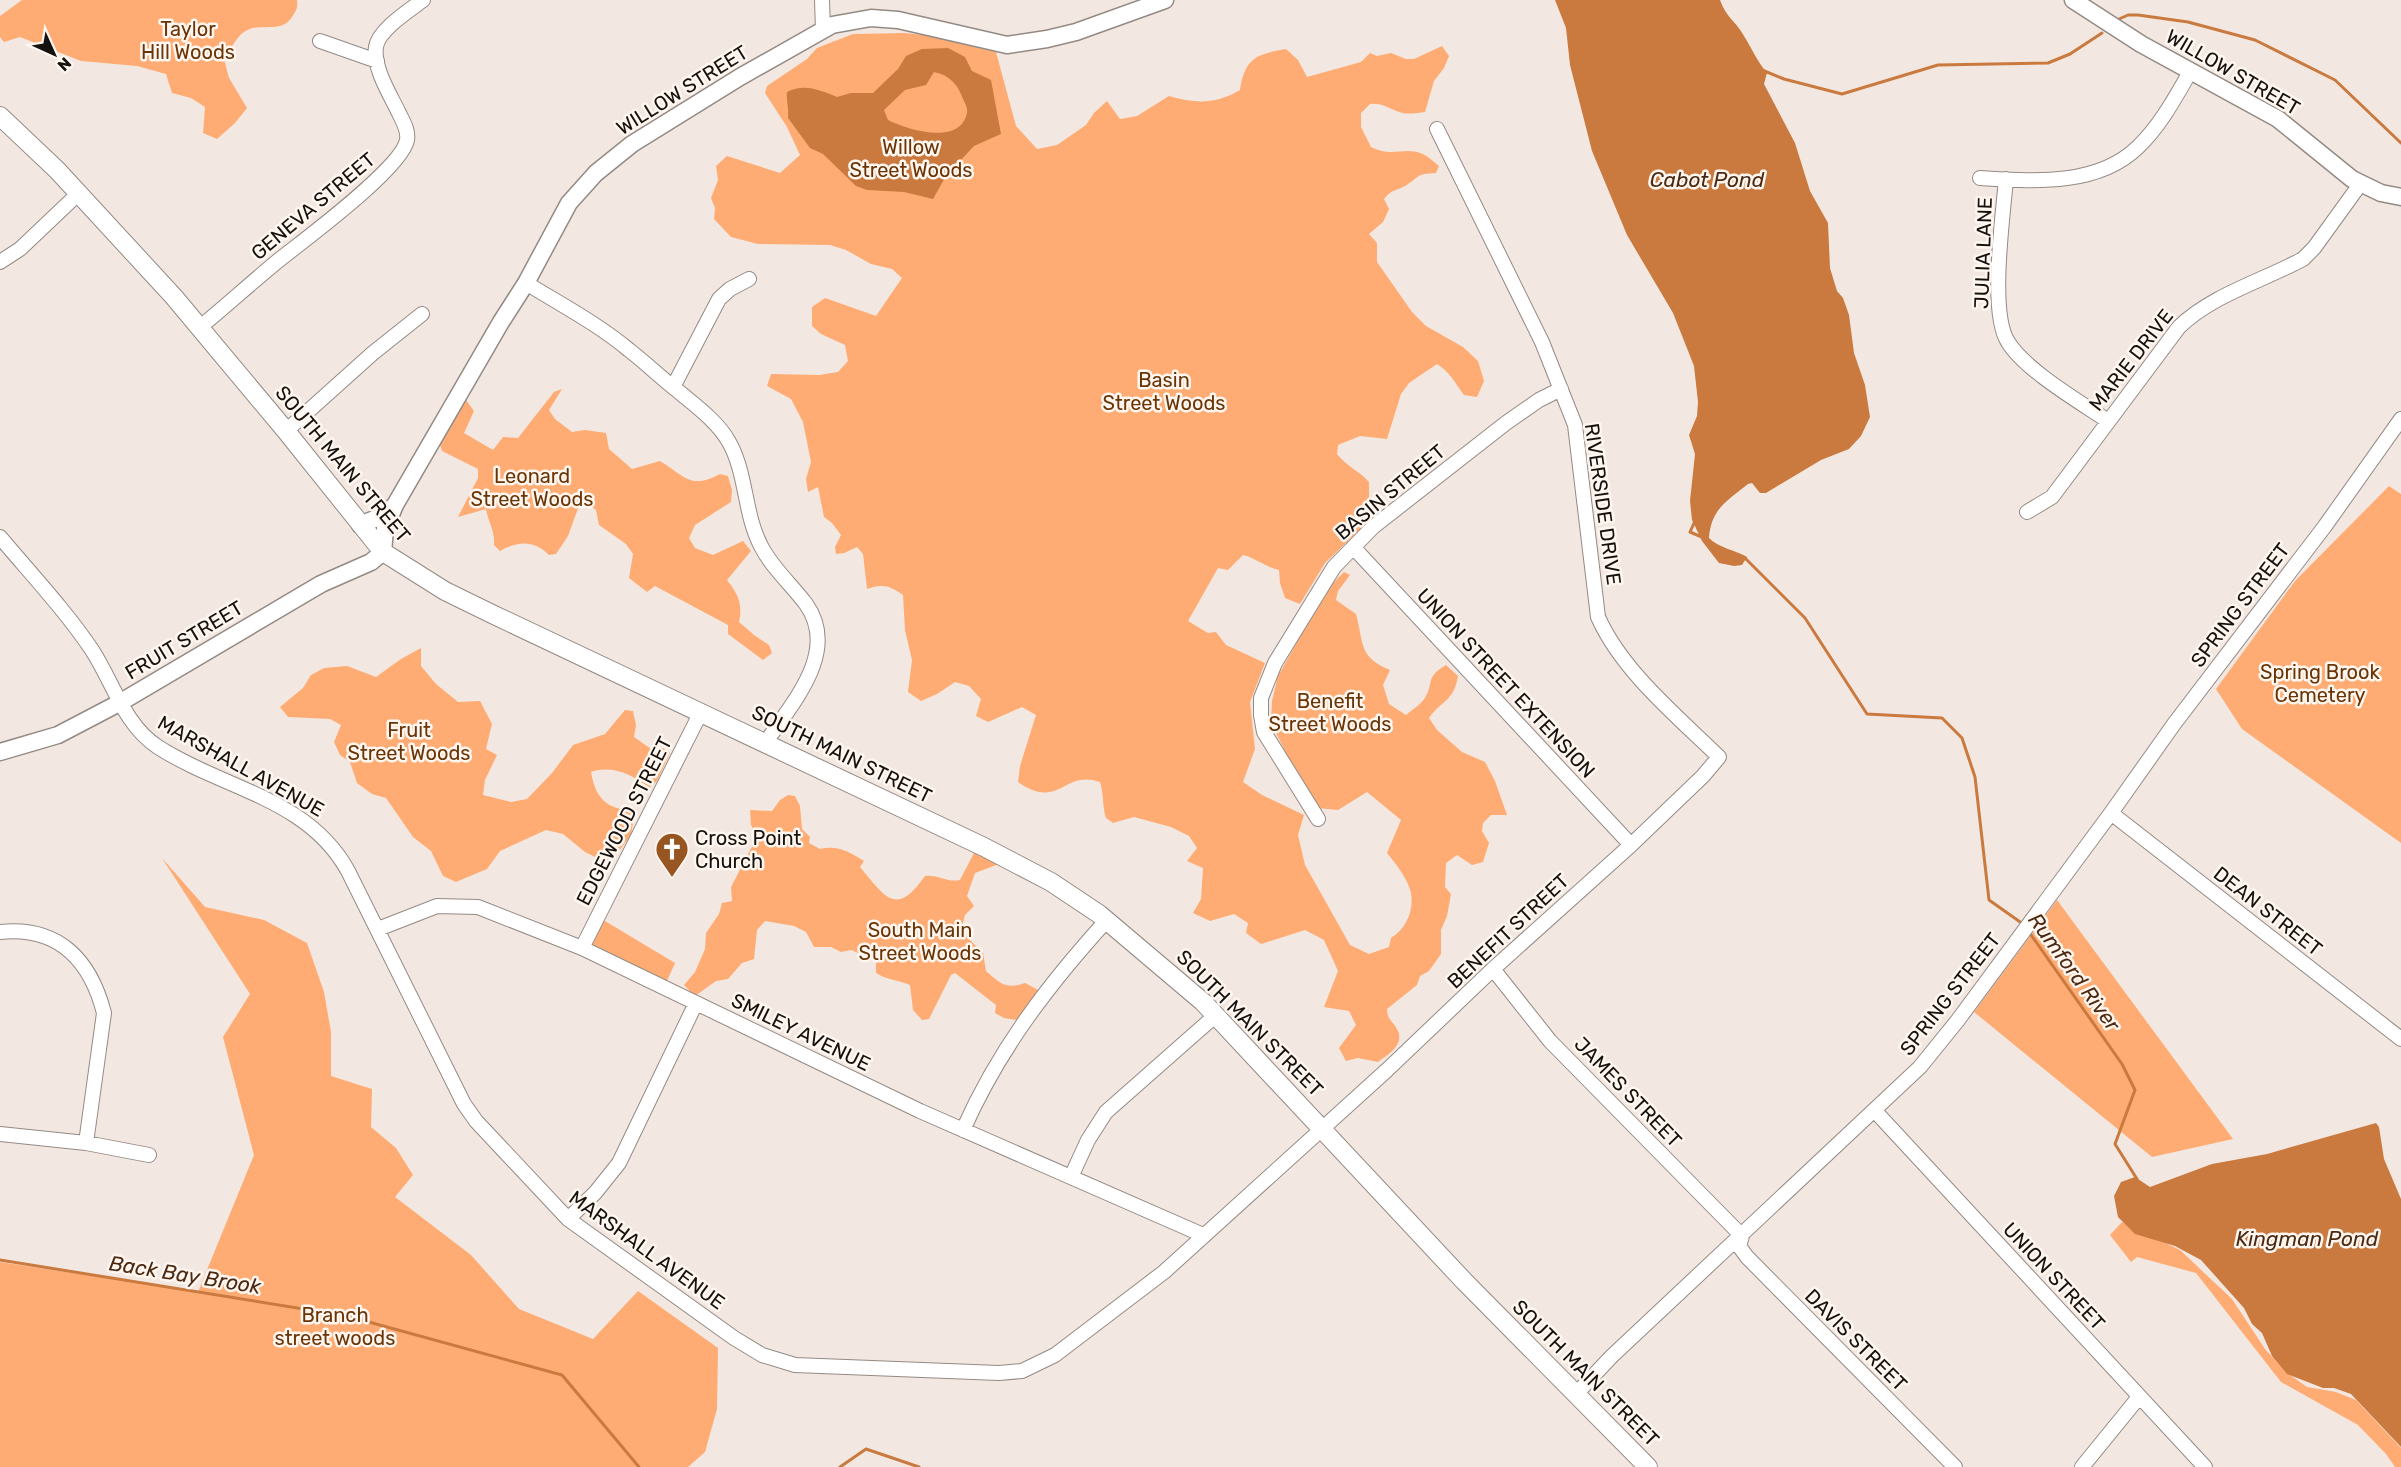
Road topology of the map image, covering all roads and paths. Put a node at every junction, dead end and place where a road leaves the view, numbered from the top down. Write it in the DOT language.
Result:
graph roads {
  1 [pos="423,0"];
  2 [pos="822,0"];
  3 [pos="1165,0"];
  4 [pos="2073,0"];
  5 [pos="823,30"];
  6 [pos="320,41"];
  7 [pos="377,61"];
  8 [pos="2190,72"];
  9 [pos="0,116"];
  10 [pos="1437,129"];
  11 [pos="1980,178"];
  12 [pos="2006,179"];
  13 [pos="2361,183"];
  14 [pos="79,194"];
  15 [pos="2401,197"];
  16 [pos="0,262"];
  17 [pos="749,279"];
  18 [pos="526,283"];
  19 [pos="422,314"];
  20 [pos="199,328"];
  21 [pos="673,387"];
  22 [pos="1561,388"];
  23 [pos="2401,419"];
  24 [pos="2108,421"];
  25 [pos="286,430"];
  26 [pos="395,505"];
  27 [pos="2027,512"];
  28 [pos="360,525"];
  29 [pos="0,537"];
  30 [pos="1353,547"];
  31 [pos="383,552"];
  32 [pos="121,702"];
  33 [pos="701,712"];
  34 [pos="766,742"];
  35 [pos="0,752"];
  36 [pos="1717,759"];
  37 [pos="2111,813"];
  38 [pos="1318,819"];
  39 [pos="1630,845"];
  40 [pos="1107,920"];
  41 [pos="378,929"];
  42 [pos="0,932"];
  43 [pos="582,948"];
  44 [pos="1493,969"];
  45 [pos="696,1003"];
  46 [pos="1216,1015"];
  47 [pos="2401,1039"];
  48 [pos="1875,1111"];
  49 [pos="1323,1128"];
  50 [pos="963,1130"];
  51 [pos="0,1134"];
  52 [pos="86,1143"];
  53 [pos="149,1155"];
  54 [pos="1071,1177"];
  55 [pos="568,1219"];
  56 [pos="1203,1235"];
  57 [pos="1742,1236"];
  58 [pos="1575,1395"];
  59 [pos="2139,1396"];
  60 [pos="1648,1467"];
  61 [pos="1955,1467"];
  62 [pos="2082,1467"];
  63 [pos="2205,1467"];
  1 -- 7 [label="street"];
  2 -- 5 [label="street"];
  3 -- 5 [label="street, WILLOW STREET"];
  4 -- 8 [label="street, WILLOW STREET"];
  5 -- 18 [label="street, WILLOW STREET"];
  6 -- 7 [label="street"];
  7 -- 20 [label="street, GENEVA STREET"];
  8 -- 12 [label="street"];
  8 -- 13 [label="street, WILLOW STREET"];
  9 -- 14 [label="main road, SOUTH MAIN STREET"];
  10 -- 22 [label="street, RIVERSIDE DRIVE"];
  11 -- 12 [label="street"];
  12 -- 24 [label="street, JULIA LANE"];
  13 -- 15 [label="street, WILLOW STREET"];
  13 -- 24 [label="street, MARIE DRIVE"];
  14 -- 16 [label="street"];
  14 -- 20 [label="main road, SOUTH MAIN STREET"];
  17 -- 21 [label="street"];
  18 -- 21 [label="street"];
  18 -- 26 [label="street, WILLOW STREET"];
  19 -- 25 [label="street"];
  20 -- 25 [label="main road, SOUTH MAIN STREET"];
  21 -- 34 [label="street"];
  22 -- 30 [label="street, BASIN STREET"];
  22 -- 36 [label="street, RIVERSIDE DRIVE"];
  23 -- 37 [label="street, SPRING STREET"];
  24 -- 27 [label="street, MARIE DRIVE"];
  25 -- 28 [label="main road, SOUTH MAIN STREET"];
  26 -- 28 [label="street"];
  26 -- 31 [label="street, WILLOW STREET"];
  28 -- 31 [label="main road, SOUTH MAIN STREET"];
  29 -- 32 [label="street, MARSHALL AVENUE"];
  30 -- 38 [label="street, BASIN STREET"];
  30 -- 39 [label="street, UNION STREET EXTENSION"];
  31 -- 32 [label="street, FRUIT STREET"];
  31 -- 33 [label="main road, SOUTH MAIN STREET"];
  32 -- 35 [label="street, FRUIT STREET"];
  32 -- 41 [label="street, MARSHALL AVENUE"];
  33 -- 34 [label="main road, SOUTH MAIN STREET"];
  33 -- 43 [label="street, EDGEWOOD STREET"];
  34 -- 40 [label="main road, SOUTH MAIN STREET"];
  36 -- 39 [label="street, BENEFIT STREET"];
  37 -- 47 [label="street, DEAN STREET"];
  37 -- 48 [label="street, SPRING STREET"];
  39 -- 44 [label="street, BENEFIT STREET"];
  40 -- 46 [label="main road, SOUTH MAIN STREET"];
  40 -- 50 [label="street"];
  41 -- 43 [label="street, SMILEY AVENUE"];
  41 -- 55 [label="street, MARSHALL AVENUE"];
  42 -- 52 [label="street"];
  43 -- 45 [label="street, SMILEY AVENUE"];
  44 -- 49 [label="street, BENEFIT STREET"];
  44 -- 57 [label="street, JAMES STREET"];
  45 -- 50 [label="street, SMILEY AVENUE"];
  45 -- 55 [label="street"];
  46 -- 49 [label="main road, SOUTH MAIN STREET"];
  46 -- 54 [label="street"];
  48 -- 57 [label="street, SPRING STREET"];
  48 -- 59 [label="street, UNION STREET"];
  49 -- 56 [label="street, BENEFIT STREET"];
  49 -- 58 [label="main road, SOUTH MAIN STREET"];
  50 -- 54 [label="street, SMILEY AVENUE"];
  51 -- 52 [label="street"];
  52 -- 53 [label="street"];
  54 -- 56 [label="street, SMILEY AVENUE"];
  55 -- 56 [label="street, MARSHALL AVENUE"];
  57 -- 58 [label="street, SPRING STREET"];
  57 -- 61 [label="street, DAVIS STREET"];
  58 -- 60 [label="main road, SOUTH MAIN STREET"];
  59 -- 62 [label="street"];
  59 -- 63 [label="street, UNION STREET"];
}
